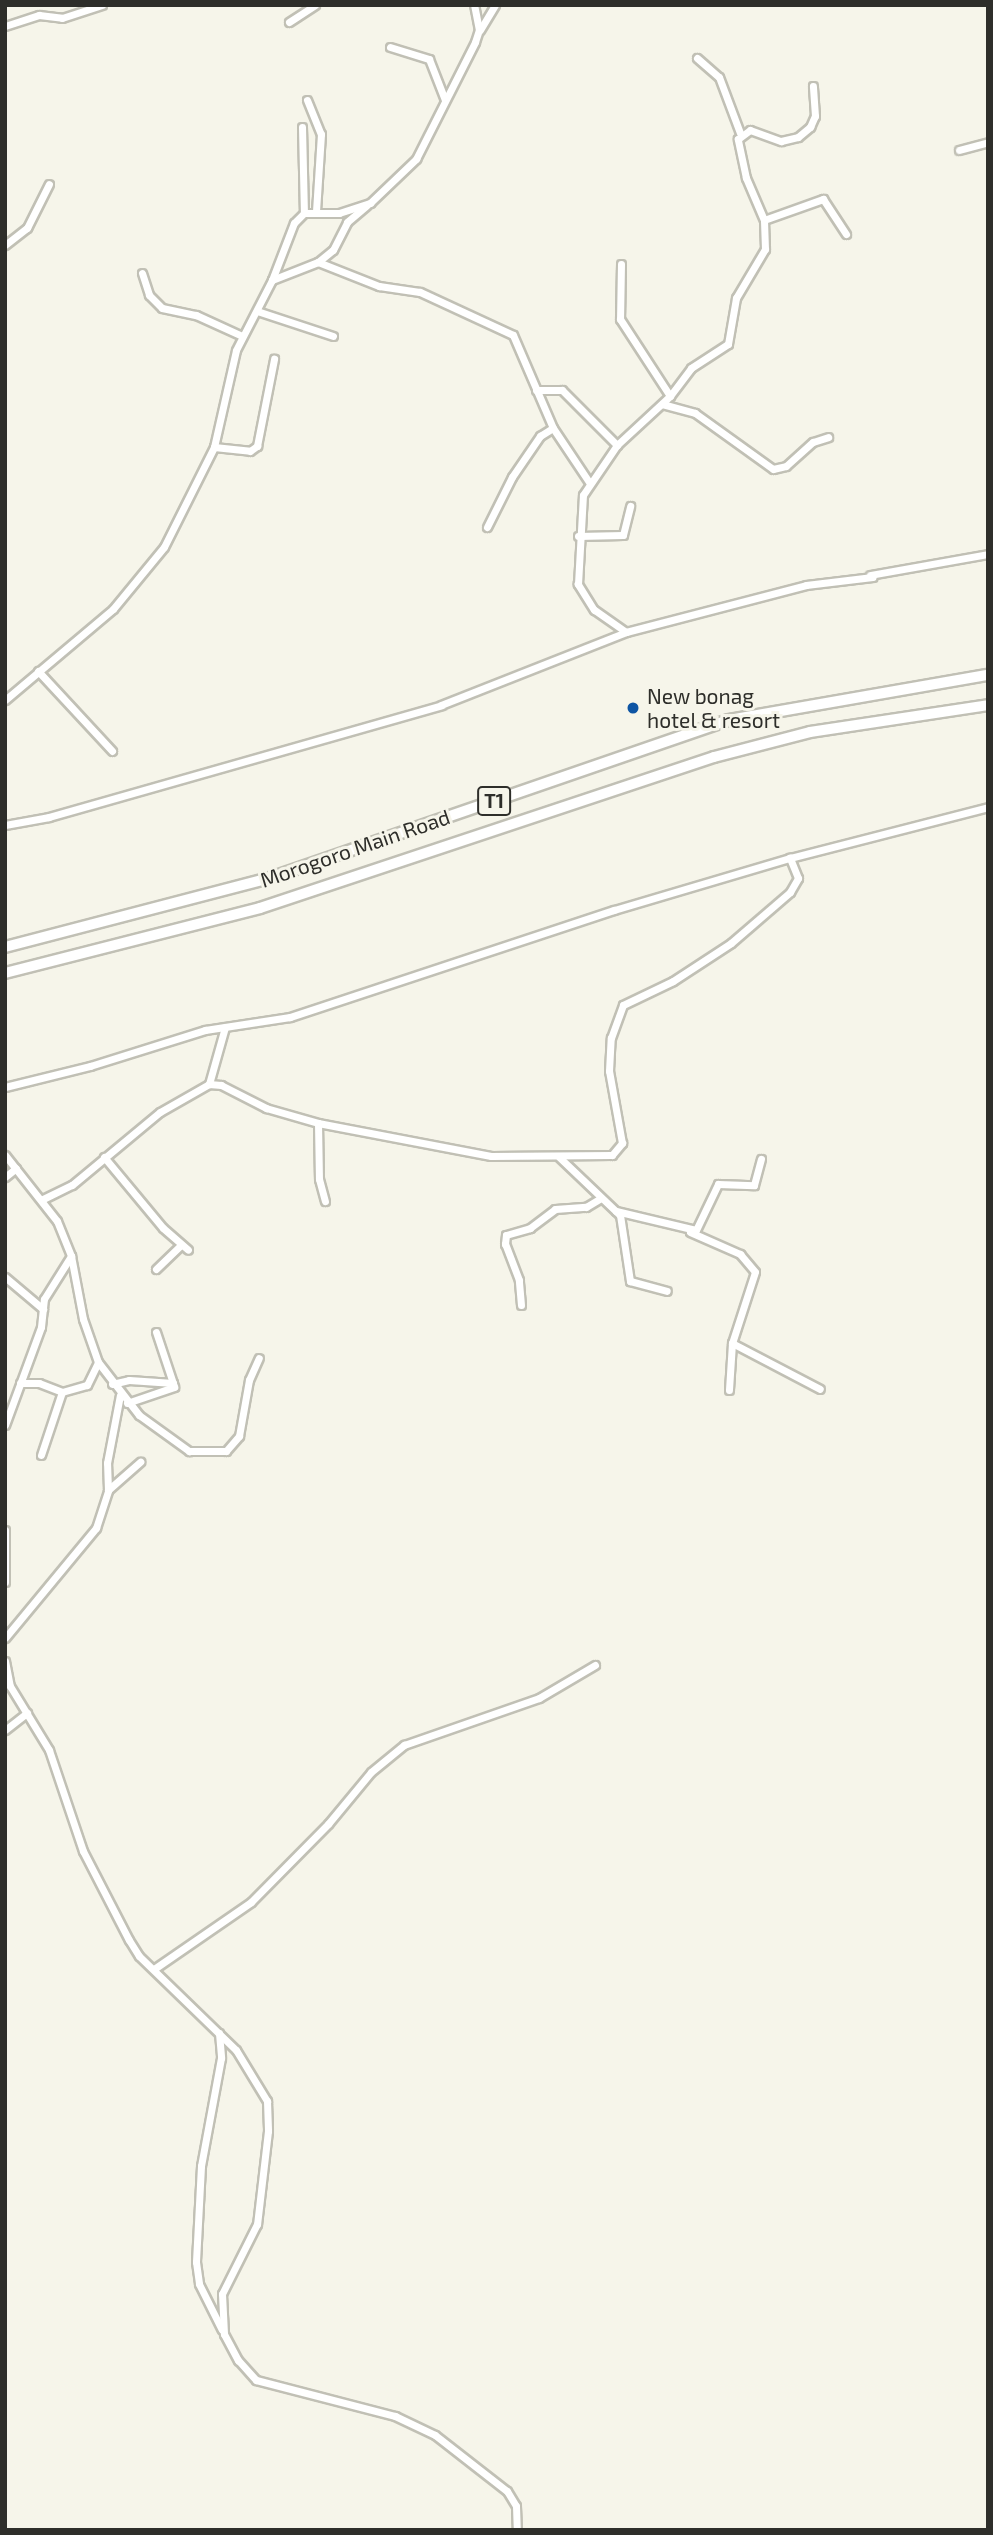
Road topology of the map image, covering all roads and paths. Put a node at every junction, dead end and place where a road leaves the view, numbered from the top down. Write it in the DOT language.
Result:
graph roads {
  1 [pos="102,5"];
  2 [pos="315,5"];
  3 [pos="474,5"];
  4 [pos="495,5"];
  5 [pos="289,22"];
  6 [pos="5,26"];
  7 [pos="479,30"];
  8 [pos="390,47"];
  9 [pos="697,58"];
  10 [pos="813,86"];
  11 [pos="307,100"];
  12 [pos="445,100"];
  13 [pos="302,127"];
  14 [pos="740,132"];
  15 [pos="988,142"];
  16 [pos="959,150"];
  17 [pos="49,184"];
  18 [pos="370,202"];
  19 [pos="316,212"];
  20 [pos="304,213"];
  21 [pos="764,220"];
  22 [pos="846,234"];
  23 [pos="5,244"];
  24 [pos="318,262"];
  25 [pos="621,264"];
  26 [pos="142,272"];
  27 [pos="272,280"];
  28 [pos="257,311"];
  29 [pos="242,336"];
  30 [pos="333,336"];
  31 [pos="274,359"];
  32 [pos="536,390"];
  33 [pos="670,396"];
  34 [pos="662,404"];
  35 [pos="553,428"];
  36 [pos="828,437"];
  37 [pos="617,445"];
  38 [pos="214,447"];
  39 [pos="589,482"];
  40 [pos="630,506"];
  41 [pos="486,527"];
  42 [pos="578,536"];
  43 [pos="988,554"];
  44 [pos="626,632"];
  45 [pos="38,671"];
  46 [pos="988,675"];
  47 [pos="5,701"];
  48 [pos="988,705"];
  49 [pos="112,751"];
  50 [pos="988,807"];
  51 [pos="5,825"];
  52 [pos="790,858"];
  53 [pos="5,947"];
  54 [pos="5,973"];
  55 [pos="225,1027"];
  56 [pos="209,1084"];
  57 [pos="5,1087"];
  58 [pos="318,1123"];
  59 [pos="5,1155"];
  60 [pos="104,1157"];
  61 [pos="559,1157"];
  62 [pos="761,1159"];
  63 [pos="16,1168"];
  64 [pos="5,1177"];
  65 [pos="601,1198"];
  66 [pos="43,1199"];
  67 [pos="325,1201"];
  68 [pos="616,1211"];
  69 [pos="690,1231"];
  70 [pos="71,1256"];
  71 [pos="156,1269"];
  72 [pos="5,1277"];
  73 [pos="667,1291"];
  74 [pos="520,1304"];
  75 [pos="43,1309"];
  76 [pos="156,1332"];
  77 [pos="732,1343"];
  78 [pos="259,1358"];
  79 [pos="99,1362"];
  80 [pos="173,1382"];
  81 [pos="20,1383"];
  82 [pos="112,1384"];
  83 [pos="820,1389"];
  84 [pos="729,1390"];
  85 [pos="62,1392"];
  86 [pos="120,1394"];
  87 [pos="127,1403"];
  88 [pos="5,1425"];
  89 [pos="41,1455"];
  90 [pos="140,1462"];
  91 [pos="107,1490"];
  92 [pos="5,1530"];
  93 [pos="5,1582"];
  94 [pos="5,1638"];
  95 [pos="5,1661"];
  96 [pos="595,1665"];
  97 [pos="27,1713"];
  98 [pos="5,1730"];
  99 [pos="154,1969"];
  100 [pos="219,2033"];
  101 [pos="224,2334"];
  102 [pos="517,2530"];
  1 -- 6 [label="street"];
  2 -- 5 [label="street"];
  3 -- 7 [label="street"];
  4 -- 7 [label="street"];
  7 -- 12 [label="street"];
  8 -- 12 [label="street"];
  9 -- 14 [label="street"];
  10 -- 14 [label="street"];
  11 -- 19 [label="street"];
  12 -- 18 [label="street"];
  13 -- 20 [label="street"];
  14 -- 21 [label="street"];
  15 -- 16 [label="street"];
  17 -- 23 [label="street"];
  18 -- 19 [label="street"];
  18 -- 24 [label="street"];
  19 -- 20 [label="street"];
  20 -- 27 [label="street"];
  21 -- 22 [label="street"];
  21 -- 33 [label="street"];
  24 -- 27 [label="street"];
  24 -- 32 [label="street"];
  25 -- 33 [label="street"];
  26 -- 29 [label="street"];
  27 -- 28 [label="street"];
  28 -- 29 [label="street"];
  28 -- 30 [label="street"];
  29 -- 38 [label="street"];
  31 -- 38 [label="street"];
  32 -- 35 [label="street"];
  32 -- 37 [label="street"];
  33 -- 34 [label="street"];
  34 -- 36 [label="street"];
  34 -- 37 [label="street"];
  35 -- 39 [label="street"];
  35 -- 41 [label="street"];
  37 -- 39 [label="street"];
  38 -- 45 [label="street"];
  39 -- 42 [label="street"];
  40 -- 42 [label="street"];
  42 -- 44 [label="street"];
  43 -- 44 [label="street"];
  44 -- 51 [label="street"];
  45 -- 47 [label="street"];
  45 -- 49 [label="street"];
  46 -- 53 [label="highway, Morogoro Main Road / T1"];
  48 -- 54 [label="highway, Morogoro Main Road / T1"];
  50 -- 52 [label="street"];
  52 -- 55 [label="street"];
  52 -- 61 [label="street"];
  55 -- 56 [label="street"];
  55 -- 57 [label="street"];
  56 -- 58 [label="street"];
  56 -- 60 [label="street"];
  58 -- 61 [label="street"];
  58 -- 67 [label="street"];
  59 -- 63 [label="street"];
  60 -- 66 [label="street"];
  60 -- 71 [label="street"];
  61 -- 65 [label="street"];
  62 -- 69 [label="street"];
  63 -- 64 [label="street"];
  63 -- 66 [label="street"];
  65 -- 68 [label="street"];
  65 -- 74 [label="street"];
  66 -- 70 [label="street"];
  68 -- 69 [label="street"];
  68 -- 73 [label="street"];
  69 -- 77 [label="street"];
  70 -- 75 [label="street"];
  70 -- 79 [label="street"];
  72 -- 75 [label="street"];
  75 -- 81 [label="street"];
  76 -- 80 [label="street"];
  77 -- 83 [label="street"];
  77 -- 84 [label="street"];
  78 -- 87 [label="street"];
  79 -- 82 [label="street"];
  79 -- 85 [label="street"];
  80 -- 82 [label="street"];
  80 -- 87 [label="street"];
  81 -- 85 [label="street"];
  81 -- 88 [label="street"];
  82 -- 86 [label="street"];
  85 -- 89 [label="street"];
  86 -- 87 [label="street"];
  86 -- 91 [label="street"];
  90 -- 91 [label="street"];
  91 -- 94 [label="street"];
  92 -- 93 [label="street"];
  95 -- 97 [label="street"];
  96 -- 99 [label="street"];
  97 -- 98 [label="street"];
  97 -- 99 [label="street"];
  99 -- 100 [label="street"];
  100 -- 101 [label="street"];
  100 -- 101 [label="street"];
  101 -- 102 [label="street"];
}
